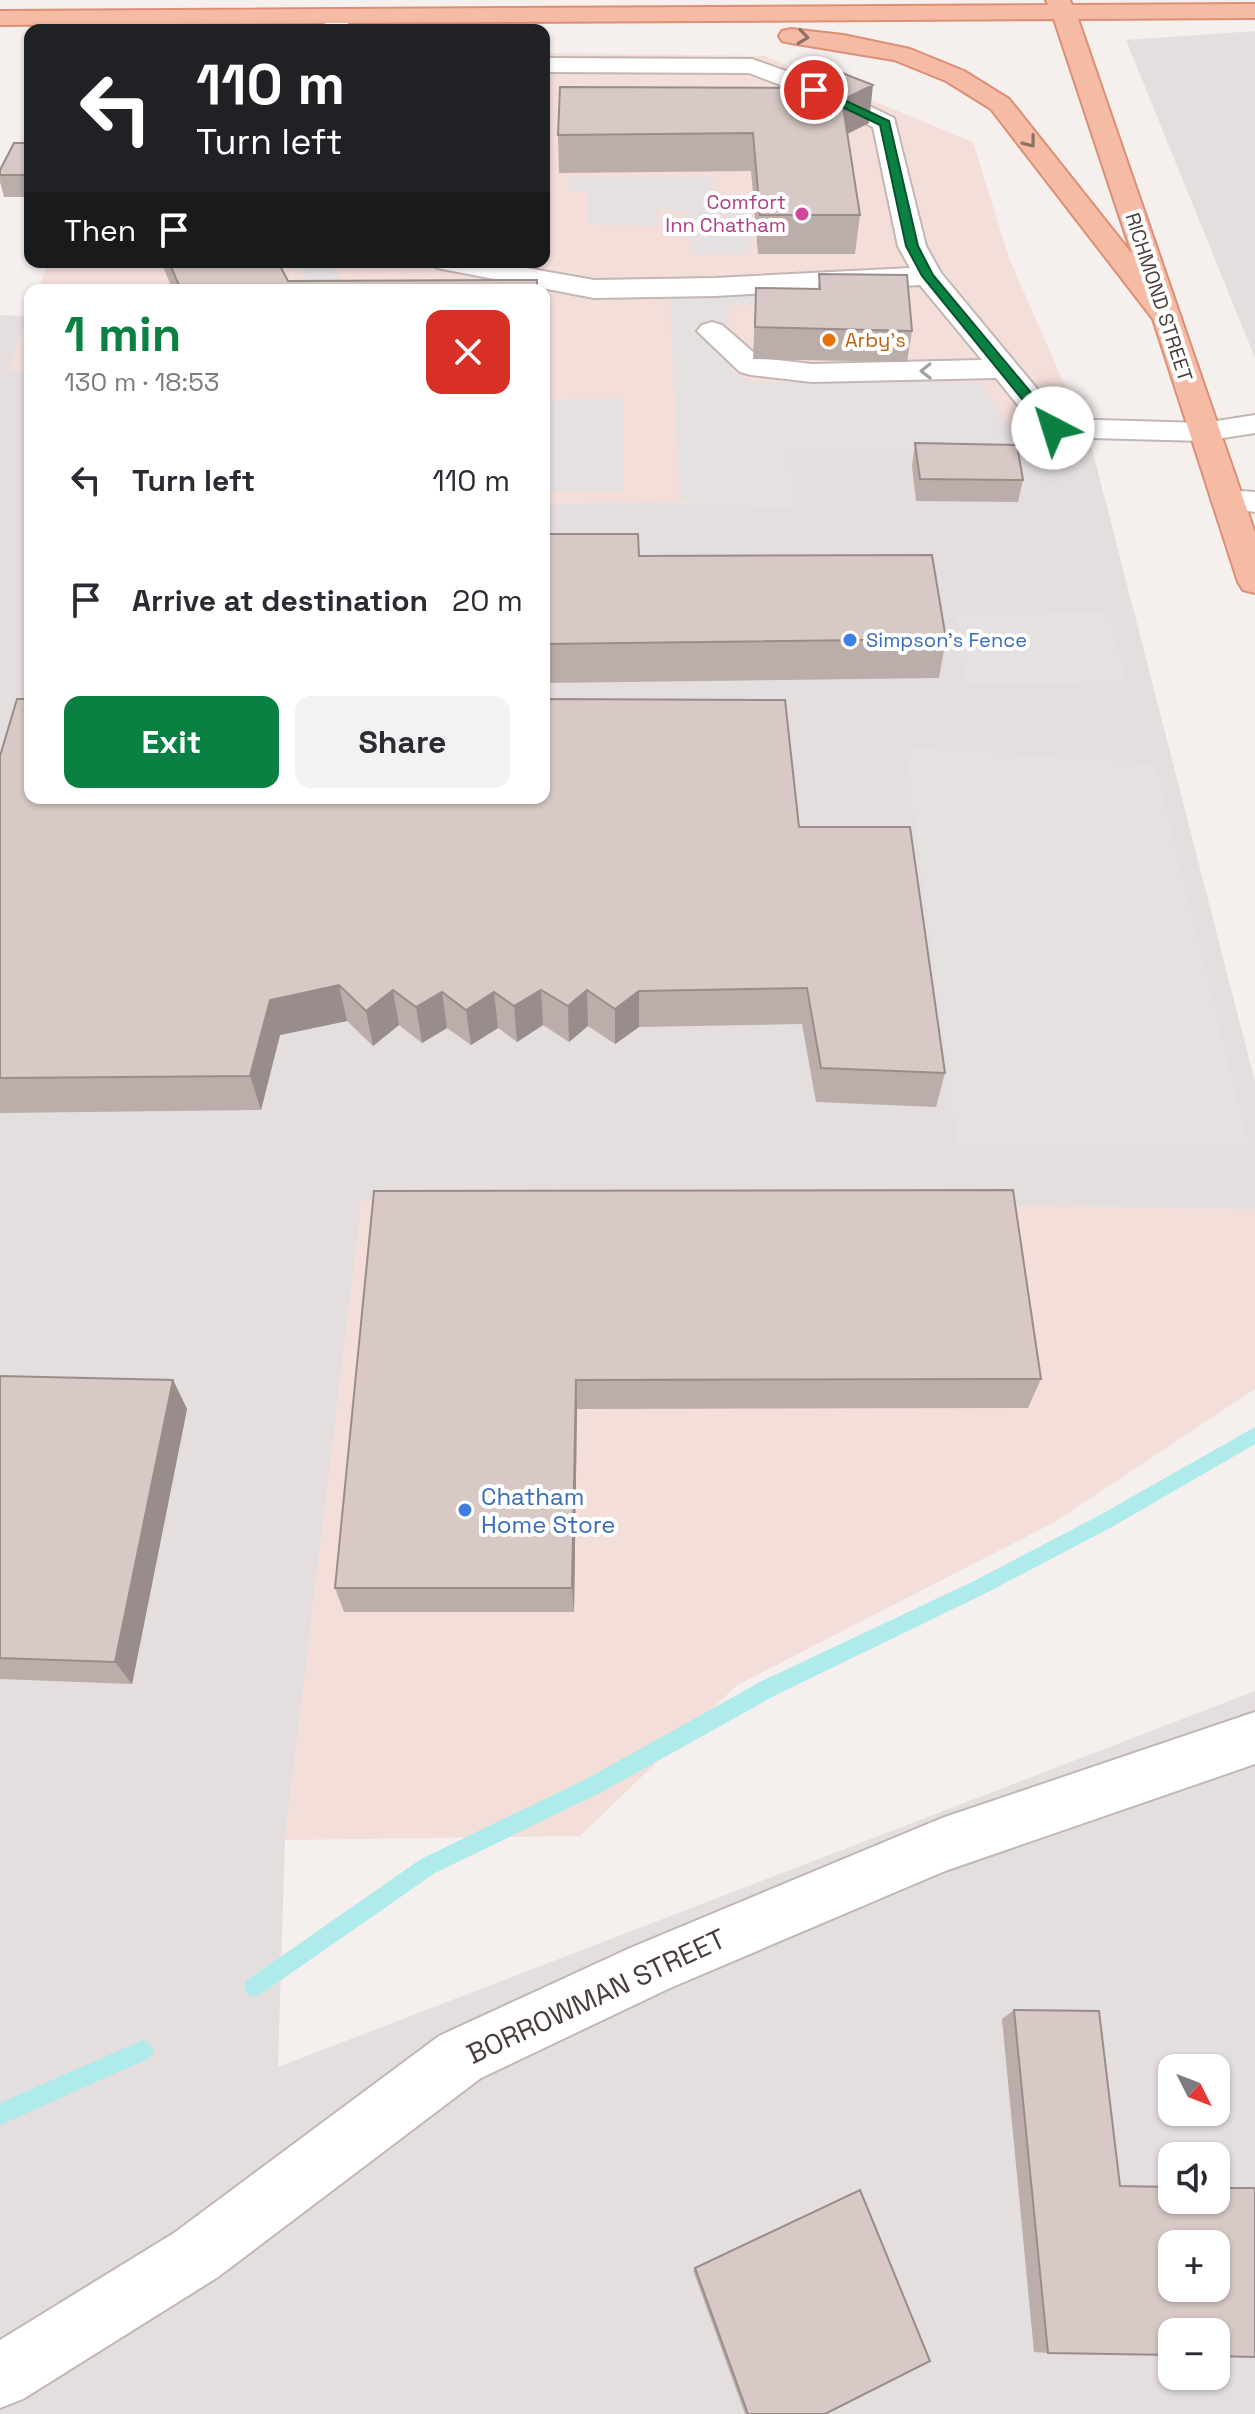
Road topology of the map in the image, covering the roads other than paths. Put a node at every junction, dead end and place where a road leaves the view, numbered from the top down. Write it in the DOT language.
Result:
graph roads {
  1 [pos="1060,6"];
  2 [pos="1255,11"];
  3 [pos="586,14"];
  4 [pos="0,18"];
  5 [pos="336,23"];
  6 [pos="550,65"];
  7 [pos="510,268"];
  8 [pos="531,270"];
  9 [pos="928,276"];
  10 [pos="1164,314"];
  11 [pos="712,331"];
  12 [pos="1004,369"];
  13 [pos="1255,424"];
  14 [pos="1204,432"];
  15 [pos="1241,501"];
  16 [pos="1255,582"];
  17 [pos="1255,1738"];
  18 [pos="0,2376"];
  1 -- 2 [label="main road"];
  1 -- 3 [label="main road"];
  1 -- 10 [label="main road, RICHMOND STREET"];
  3 -- 5 [label="main road"];
  3 -- 10 [label="main road, one-way"];
  4 -- 5 [label="main road"];
  6 -- 9 [label="street"];
  7 -- 8 [label="street"];
  8 -- 9 [label="street"];
  9 -- 12 [label="street"];
  10 -- 14 [label="main road, RICHMOND STREET"];
  12 -- 11 [label="street, one-way"];
  12 -- 14 [label="street"];
  13 -- 14 [label="street"];
  14 -- 15 [label="main road, RICHMOND STREET"];
  15 -- 16 [label="main road, RICHMOND STREET"];
  17 -- 18 [label="street, BORROWMAN STREET"];
}
